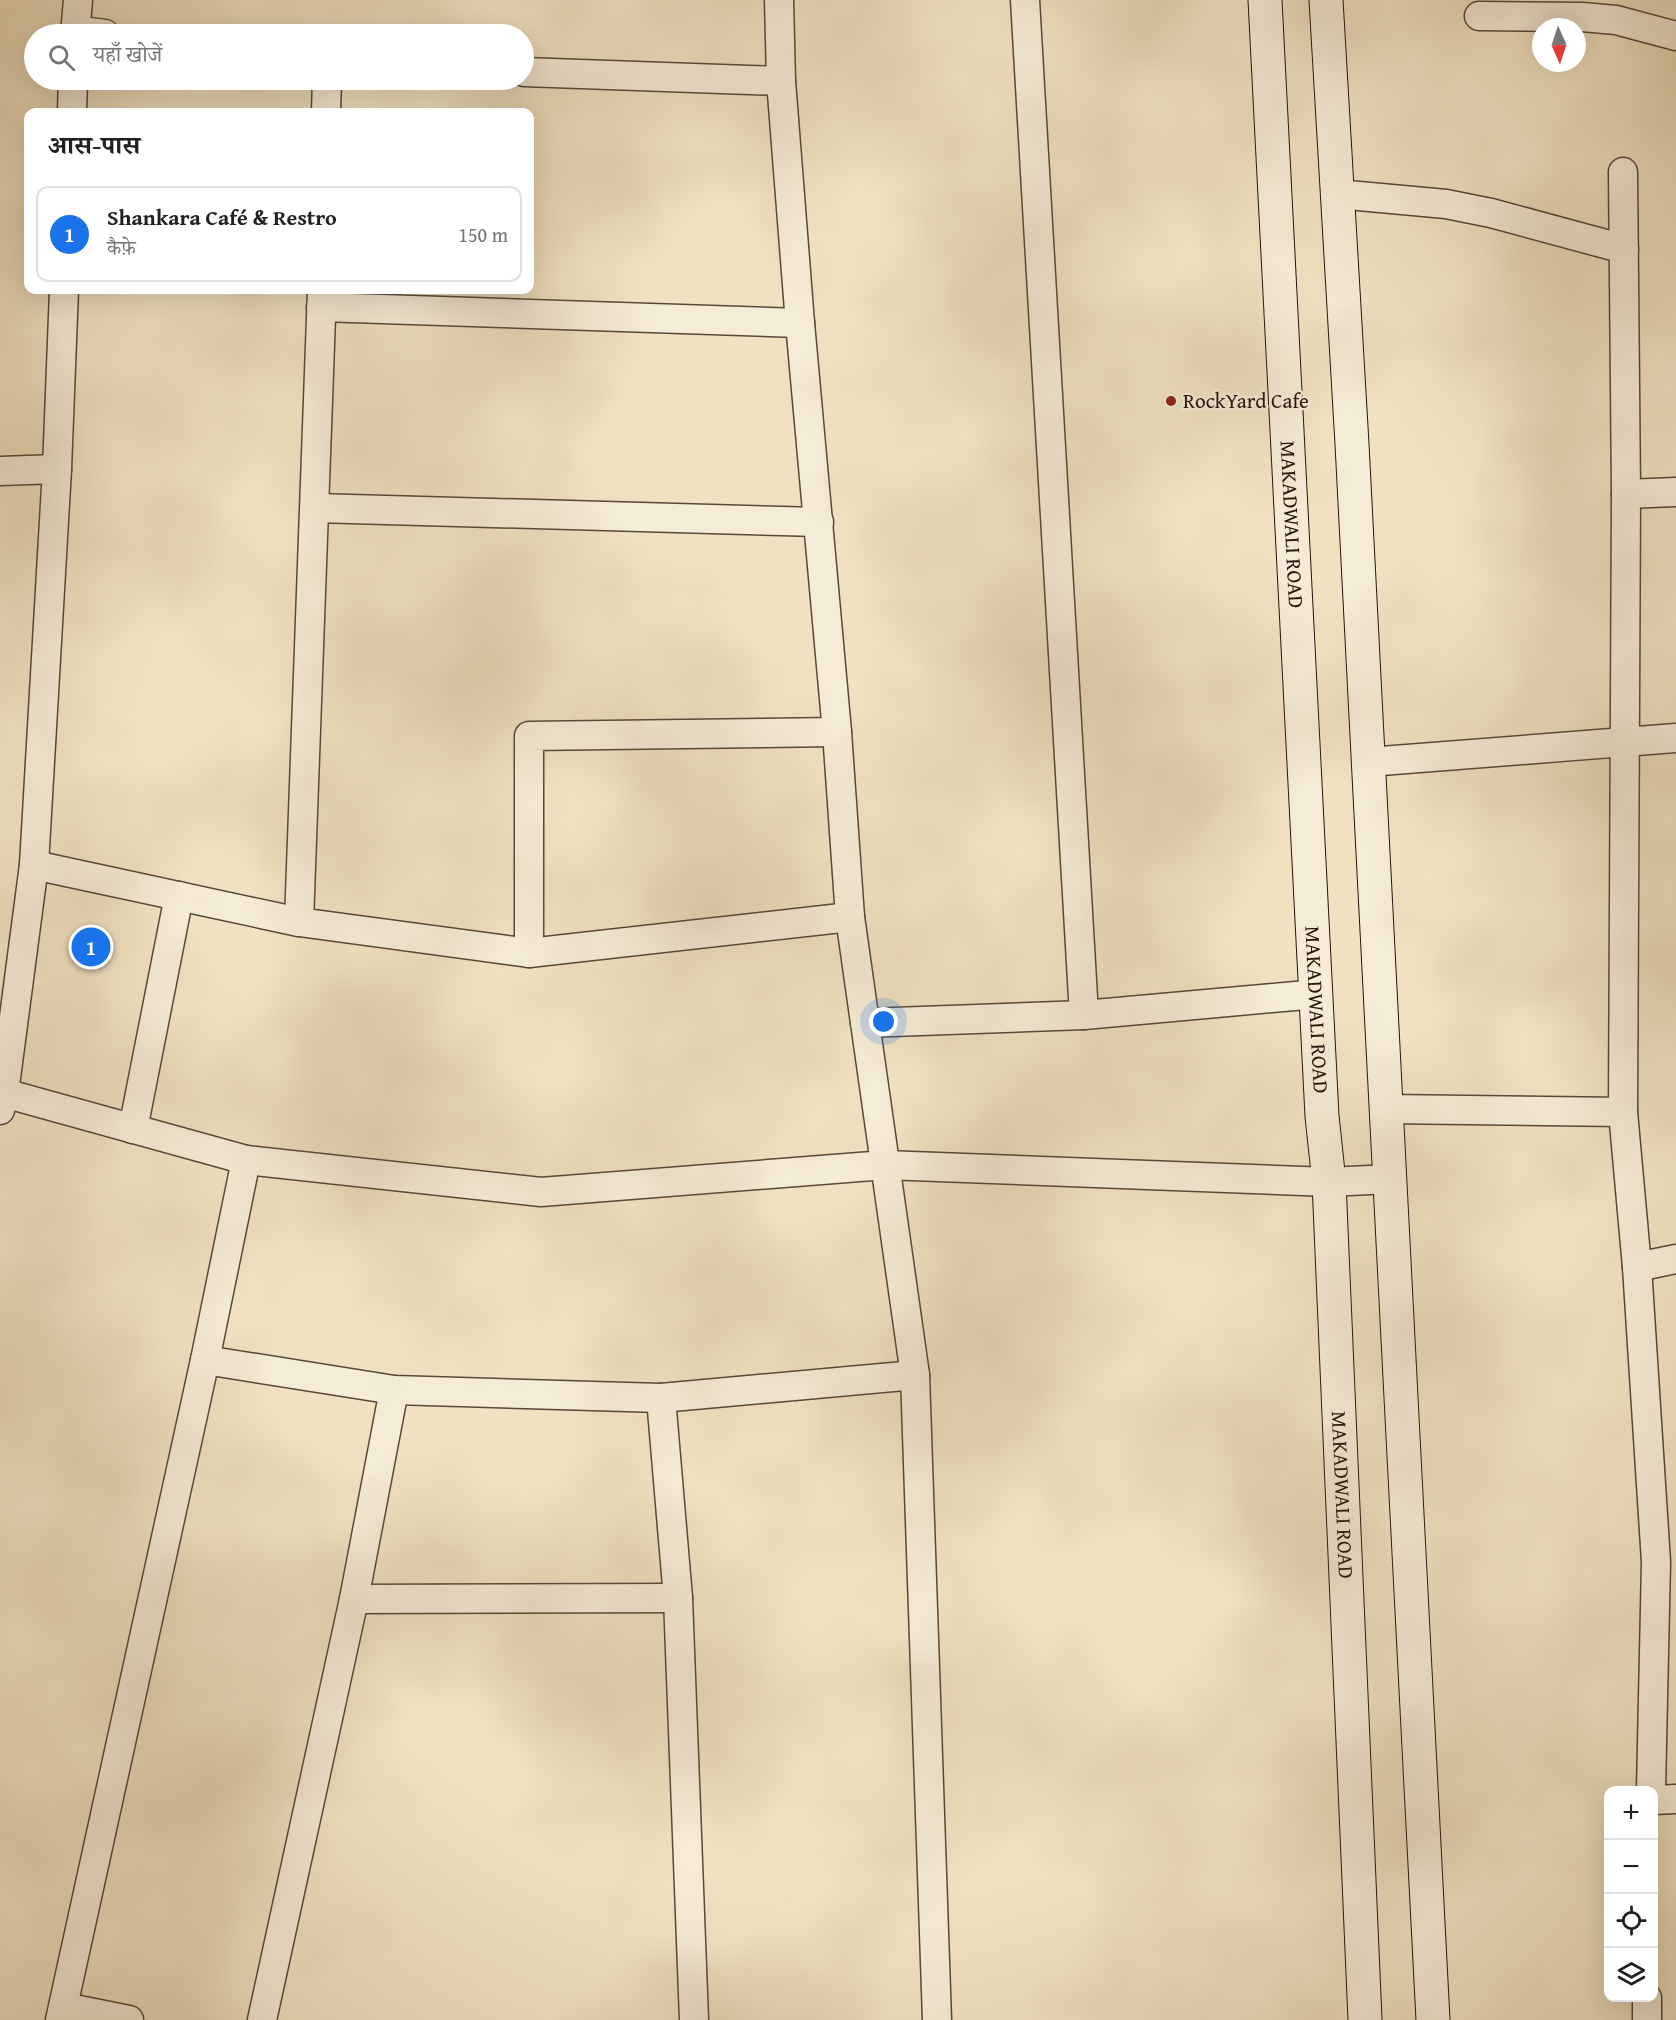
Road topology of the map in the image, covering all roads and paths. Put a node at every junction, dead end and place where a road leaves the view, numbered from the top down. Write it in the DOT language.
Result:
graph roads {
  1 [pos="78,0"];
  2 [pos="779,0"];
  3 [pos="1025,0"];
  4 [pos="1265,0"];
  5 [pos="1326,0"];
  6 [pos="1479,16"];
  7 [pos="76,24"];
  8 [pos="1676,36"];
  9 [pos="534,72"];
  10 [pos="781,81"];
  11 [pos="73,90"];
  12 [pos="327,90"];
  13 [pos="72,108"];
  14 [pos="326,108"];
  15 [pos="1623,172"];
  16 [pos="1337,194"];
  17 [pos="1624,249"];
  18 [pos="64,294"];
  19 [pos="322,298"];
  20 [pos="800,323"];
  21 [pos="57,469"];
  22 [pos="0,471"];
  23 [pos="1676,492"];
  24 [pos="1626,494"];
  25 [pos="315,508"];
  26 [pos="819,522"];
  27 [pos="837,732"];
  28 [pos="1676,738"];
  29 [pos="1625,741"];
  30 [pos="1368,762"];
  31 [pos="34,865"];
  32 [pos="179,896"];
  33 [pos="850,917"];
  34 [pos="299,922"];
  35 [pos="529,953"];
  36 [pos="1317,994"];
  37 [pos="1084,1015"];
  38 [pos="865,1023"];
  39 [pos="2,1102"];
  40 [pos="1386,1109"];
  41 [pos="1623,1112"];
  42 [pos="133,1129"];
  43 [pos="246,1160"];
  44 [pos="885,1165"];
  45 [pos="1390,1179"];
  46 [pos="1329,1182"];
  47 [pos="1676,1259"];
  48 [pos="1637,1267"];
  49 [pos="205,1360"];
  50 [pos="915,1375"];
  51 [pos="394,1390"];
  52 [pos="661,1398"];
  53 [pos="1666,1562"];
  54 [pos="678,1598"];
  55 [pos="354,1599"];
  56 [pos="1651,1786"];
  57 [pos="1676,1799"];
  58 [pos="1658,1800"];
  59 [pos="1647,2002"];
  60 [pos="62,2014"];
  61 [pos="129,2020"];
  62 [pos="262,2020"];
  63 [pos="694,2020"];
  64 [pos="938,2020"];
  65 [pos="1365,2020"];
  66 [pos="1433,2020"];
  67 [pos="1647,2020"];
  1 -- 7 [label="street"];
  2 -- 10 [label="street"];
  3 -- 37 [label="street"];
  4 -- 36 [label="street, MAKADWALI ROAD"];
  5 -- 16 [label="street"];
  6 -- 8 [label="street"];
  9 -- 10 [label="street"];
  10 -- 20 [label="street"];
  11 -- 13 [label="street"];
  12 -- 14 [label="street"];
  15 -- 17 [label="street"];
  16 -- 17 [label="street"];
  16 -- 30 [label="street"];
  17 -- 24 [label="street"];
  18 -- 21 [label="street"];
  19 -- 20 [label="street"];
  19 -- 25 [label="street"];
  20 -- 26 [label="street"];
  21 -- 22 [label="street"];
  21 -- 31 [label="street"];
  23 -- 24 [label="street"];
  24 -- 29 [label="street"];
  25 -- 26 [label="street"];
  25 -- 34 [label="street"];
  26 -- 27 [label="street"];
  27 -- 33 [label="street"];
  27 -- 35 [label="street"];
  28 -- 29 [label="street"];
  29 -- 30 [label="street"];
  29 -- 41 [label="street"];
  30 -- 40 [label="street"];
  31 -- 32 [label="street"];
  31 -- 39 [label="street"];
  32 -- 34 [label="street"];
  32 -- 42 [label="street"];
  33 -- 35 [label="street"];
  33 -- 38 [label="street"];
  34 -- 35 [label="street"];
  36 -- 37 [label="street"];
  36 -- 46 [label="street, MAKADWALI ROAD"];
  37 -- 38 [label="street"];
  38 -- 44 [label="street"];
  39 -- 42 [label="street"];
  40 -- 41 [label="street"];
  40 -- 45 [label="street"];
  41 -- 48 [label="street"];
  42 -- 43 [label="street"];
  43 -- 44 [label="street"];
  43 -- 49 [label="street"];
  44 -- 46 [label="street"];
  44 -- 50 [label="street"];
  45 -- 46 [label="street"];
  45 -- 66 [label="street"];
  46 -- 65 [label="street, MAKADWALI ROAD"];
  47 -- 48 [label="street"];
  48 -- 53 [label="street"];
  49 -- 51 [label="street"];
  49 -- 60 [label="street"];
  50 -- 52 [label="street"];
  50 -- 64 [label="street"];
  51 -- 52 [label="street"];
  51 -- 55 [label="street"];
  52 -- 54 [label="street"];
  53 -- 56 [label="street"];
  54 -- 55 [label="street"];
  54 -- 63 [label="street"];
  55 -- 62 [label="street"];
  57 -- 58 [label="street"];
  59 -- 67 [label="street"];
  60 -- 61 [label="street"];
}
